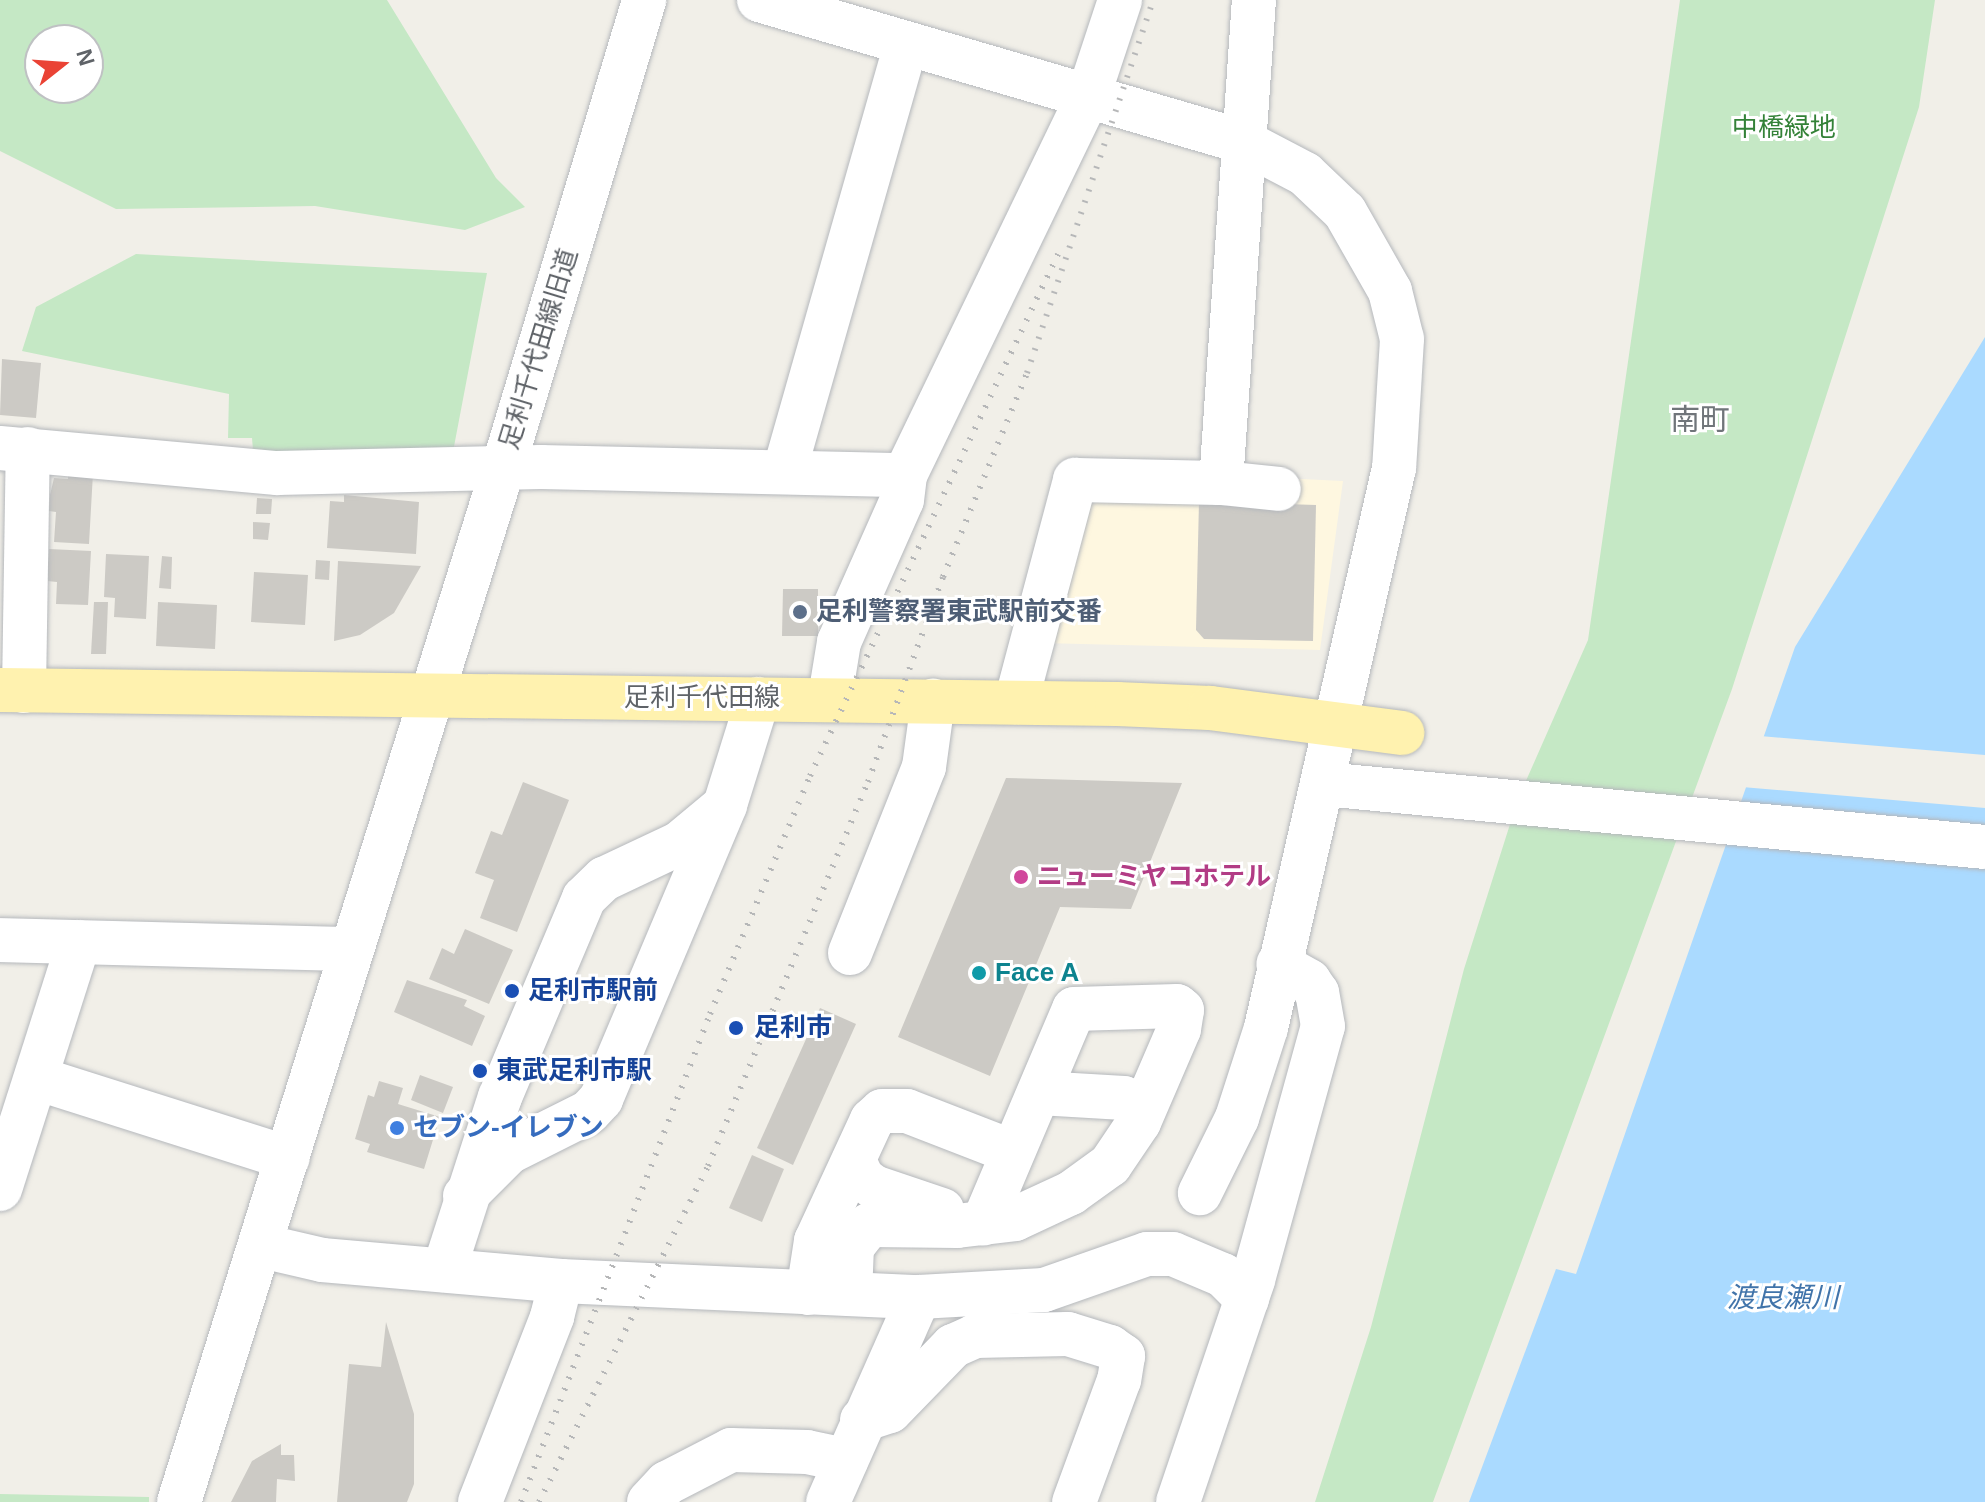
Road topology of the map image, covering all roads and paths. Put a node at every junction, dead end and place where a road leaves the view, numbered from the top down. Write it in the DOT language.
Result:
graph roads {
  1 [pos="644,0"];
  2 [pos="759,0"];
  3 [pos="1120,0"];
  4 [pos="1254,0"];
  5 [pos="906,45"];
  6 [pos="1089,94"];
  7 [pos="1244,142"];
  8 [pos="14,448"];
  9 [pos="503,468"];
  10 [pos="785,469"];
  11 [pos="905,475"];
  12 [pos="1221,483"];
  13 [pos="1279,489"];
  14 [pos="12,691"];
  15 [pos="432,697"];
  16 [pos="830,697"];
  17 [pos="758,699"];
  18 [pos="933,701"];
  19 [pos="1016,702"];
  20 [pos="1334,725"];
  21 [pos="1402,733"];
  22 [pos="1334,785"];
  23 [pos="725,805"];
  24 [pos="1985,847"];
  25 [pos="604,879"];
  26 [pos="0,940"];
  27 [pos="79,942"];
  28 [pos="668,942"];
  29 [pos="351,949"];
  30 [pos="850,953"];
  31 [pos="1278,964"];
  32 [pos="515,1059"];
  33 [pos="36,1078"];
  34 [pos="1039,1093"];
  35 [pos="1144,1110"];
  36 [pos="589,1112"];
  37 [pos="1010,1151"];
  38 [pos="288,1158"];
  39 [pos="854,1160"];
  40 [pos="0,1189"];
  41 [pos="1200,1193"];
  42 [pos="465,1196"];
  43 [pos="970,1225"];
  44 [pos="262,1246"];
  45 [pos="444,1270"];
  46 [pos="561,1281"];
  47 [pos="829,1294"];
  48 [pos="919,1297"];
  49 [pos="1247,1299"];
  50 [pos="862,1420"];
  51 [pos="846,1460"];
  52 [pos="179,1502"];
  53 [pos="480,1502"];
  54 [pos="649,1502"];
  55 [pos="828,1502"];
  56 [pos="1074,1502"];
  57 [pos="1178,1502"];
  1 -- 9 [label="street, 足利千代田線旧道"];
  2 -- 5 [label="street"];
  3 -- 6 [label="street"];
  4 -- 7 [label="street"];
  5 -- 6 [label="street"];
  5 -- 10 [label="street"];
  6 -- 7 [label="street"];
  6 -- 11 [label="street"];
  7 -- 12 [label="street"];
  7 -- 20 [label="street"];
  8 -- 9 [label="street"];
  8 -- 14 [label="street"];
  9 -- 10 [label="street"];
  9 -- 15 [label="street, 足利千代田線旧道"];
  10 -- 11 [label="street"];
  11 -- 16 [label="street"];
  12 -- 13 [label="street"];
  12 -- 19 [label="street"];
  14 -- 15 [label="main road, 足利千代田線"];
  15 -- 17 [label="main road, 足利千代田線"];
  15 -- 29 [label="street, 足利千代田線旧道"];
  16 -- 17 [label="main road, 足利千代田線"];
  16 -- 18 [label="main road, 足利千代田線"];
  17 -- 23 [label="street"];
  18 -- 19 [label="main road, 足利千代田線"];
  18 -- 30 [label="street"];
  19 -- 20 [label="main road, 足利千代田線"];
  20 -- 21 [label="main road, 足利千代田線"];
  20 -- 31 [label="street"];
  22 -- 24 [label="street"];
  23 -- 25 [label="street"];
  23 -- 28 [label="street"];
  25 -- 28 [label="street"];
  25 -- 32 [label="street"];
  26 -- 27 [label="street"];
  27 -- 29 [label="street"];
  27 -- 33 [label="street"];
  28 -- 36 [label="street"];
  29 -- 38 [label="street, 足利千代田線旧道"];
  31 -- 41 [label="street"];
  31 -- 49 [label="street"];
  32 -- 36 [label="street"];
  32 -- 42 [label="street"];
  33 -- 38 [label="street"];
  33 -- 40 [label="street"];
  34 -- 35 [label="street"];
  34 -- 35 [label="street"];
  34 -- 37 [label="street"];
  35 -- 43 [label="street"];
  36 -- 42 [label="street"];
  37 -- 39 [label="street"];
  37 -- 43 [label="street"];
  38 -- 44 [label="street, 足利千代田線旧道"];
  39 -- 43 [label="street"];
  39 -- 47 [label="street"];
  42 -- 45 [label="street"];
  43 -- 47 [label="street"];
  44 -- 45 [label="street"];
  44 -- 52 [label="street, 足利千代田線旧道"];
  45 -- 46 [label="street"];
  46 -- 47 [label="street"];
  46 -- 53 [label="street"];
  47 -- 48 [label="street"];
  48 -- 49 [label="street"];
  48 -- 50 [label="street"];
  49 -- 57 [label="street"];
  50 -- 51 [label="street"];
  50 -- 56 [label="street"];
  51 -- 54 [label="street"];
  51 -- 55 [label="street"];
}
